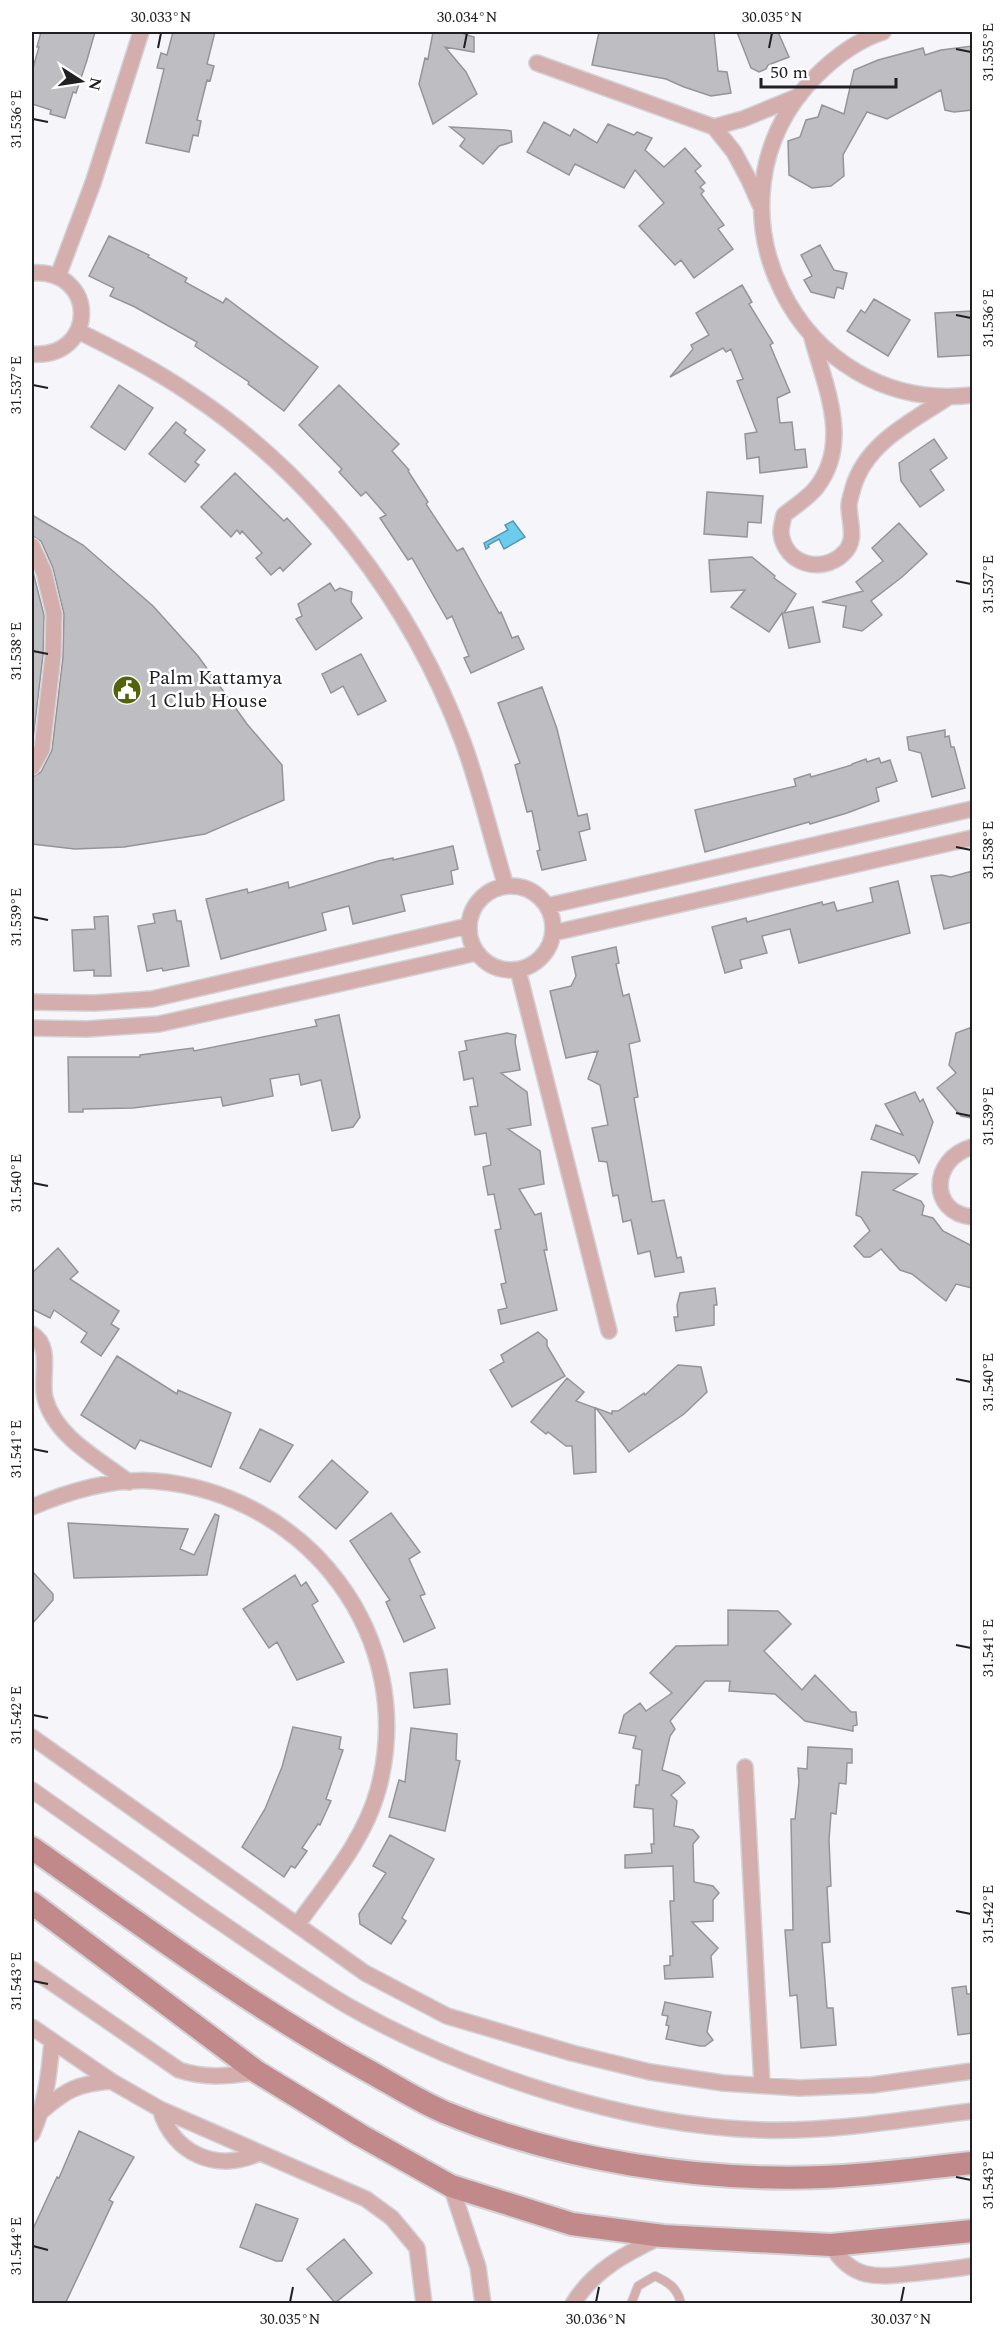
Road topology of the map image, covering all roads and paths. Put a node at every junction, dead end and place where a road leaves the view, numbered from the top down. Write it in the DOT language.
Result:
graph roads {
  1 [pos="141,32"];
  2 [pos="883,32"];
  3 [pos="537,63"];
  4 [pos="799,96"];
  5 [pos="714,127"];
  6 [pos="762,209"];
  7 [pos="32,273"];
  8 [pos="58,276"];
  9 [pos="78,331"];
  10 [pos="812,338"];
  11 [pos="32,354"];
  12 [pos="972,394"];
  13 [pos="947,398"];
  14 [pos="32,546"];
  15 [pos="32,767"];
  16 [pos="972,809"];
  17 [pos="972,838"];
  18 [pos="506,886"];
  19 [pos="547,906"];
  20 [pos="468,926"];
  21 [pos="553,933"];
  22 [pos="476,953"];
  23 [pos="518,970"];
  24 [pos="32,1002"];
  25 [pos="32,1029"];
  26 [pos="972,1147"];
  27 [pos="972,1217"];
  28 [pos="609,1331"];
  29 [pos="32,1334"];
  30 [pos="129,1482"];
  31 [pos="32,1507"];
  32 [pos="32,1737"];
  33 [pos="745,1767"];
  34 [pos="32,1790"];
  35 [pos="32,1848"];
  36 [pos="32,1903"];
  37 [pos="297,1925"];
  38 [pos="32,1969"];
  39 [pos="32,2027"];
  40 [pos="52,2041"];
  41 [pos="972,2071"];
  42 [pos="257,2072"];
  43 [pos="111,2081"];
  44 [pos="762,2085"];
  45 [pos="160,2109"];
  46 [pos="43,2110"];
  47 [pos="972,2111"];
  48 [pos="32,2134"];
  49 [pos="259,2153"];
  50 [pos="972,2163"];
  51 [pos="451,2186"];
  52 [pos="972,2231"];
  53 [pos="663,2236"];
  54 [pos="831,2245"];
  55 [pos="972,2266"];
  56 [pos="424,2304"];
  57 [pos="483,2304"];
  58 [pos="573,2304"];
  59 [pos="631,2304"];
  60 [pos="681,2304"];
  1 -- 8 [label="street"];
  2 -- 4 [label="street"];
  3 -- 5 [label="street"];
  4 -- 5 [label="street"];
  4 -- 6 [label="street"];
  5 -- 6 [label="street"];
  6 -- 10 [label="street"];
  7 -- 8 [label="street"];
  8 -- 9 [label="street"];
  9 -- 11 [label="street"];
  9 -- 18 [label="street"];
  10 -- 13 [label="street"];
  10 -- 13 [label="street"];
  12 -- 13 [label="street"];
  14 -- 15 [label="street"];
  16 -- 19 [label="street"];
  17 -- 21 [label="street"];
  18 -- 19 [label="street"];
  18 -- 20 [label="street"];
  19 -- 21 [label="street"];
  20 -- 22 [label="street"];
  20 -- 24 [label="street"];
  21 -- 23 [label="street"];
  22 -- 23 [label="street"];
  22 -- 25 [label="street"];
  23 -- 28 [label="street"];
  26 -- 27 [label="street"];
  29 -- 30 [label="street"];
  30 -- 31 [label="street"];
  30 -- 37 [label="street"];
  32 -- 37 [label="street"];
  33 -- 44 [label="street"];
  34 -- 47 [label="street"];
  35 -- 50 [label="street"];
  36 -- 42 [label="street"];
  37 -- 44 [label="street"];
  38 -- 42 [label="street"];
  39 -- 40 [label="street"];
  40 -- 43 [label="street"];
  40 -- 46 [label="street"];
  41 -- 44 [label="street"];
  42 -- 51 [label="street"];
  43 -- 45 [label="street"];
  43 -- 46 [label="street"];
  45 -- 49 [label="street"];
  45 -- 49 [label="street"];
  46 -- 48 [label="street"];
  49 -- 56 [label="street"];
  51 -- 53 [label="street"];
  51 -- 57 [label="street"];
  52 -- 54 [label="street"];
  53 -- 54 [label="street"];
  53 -- 58 [label="street"];
  54 -- 55 [label="street"];
  59 -- 60 [label="lane"];
}
